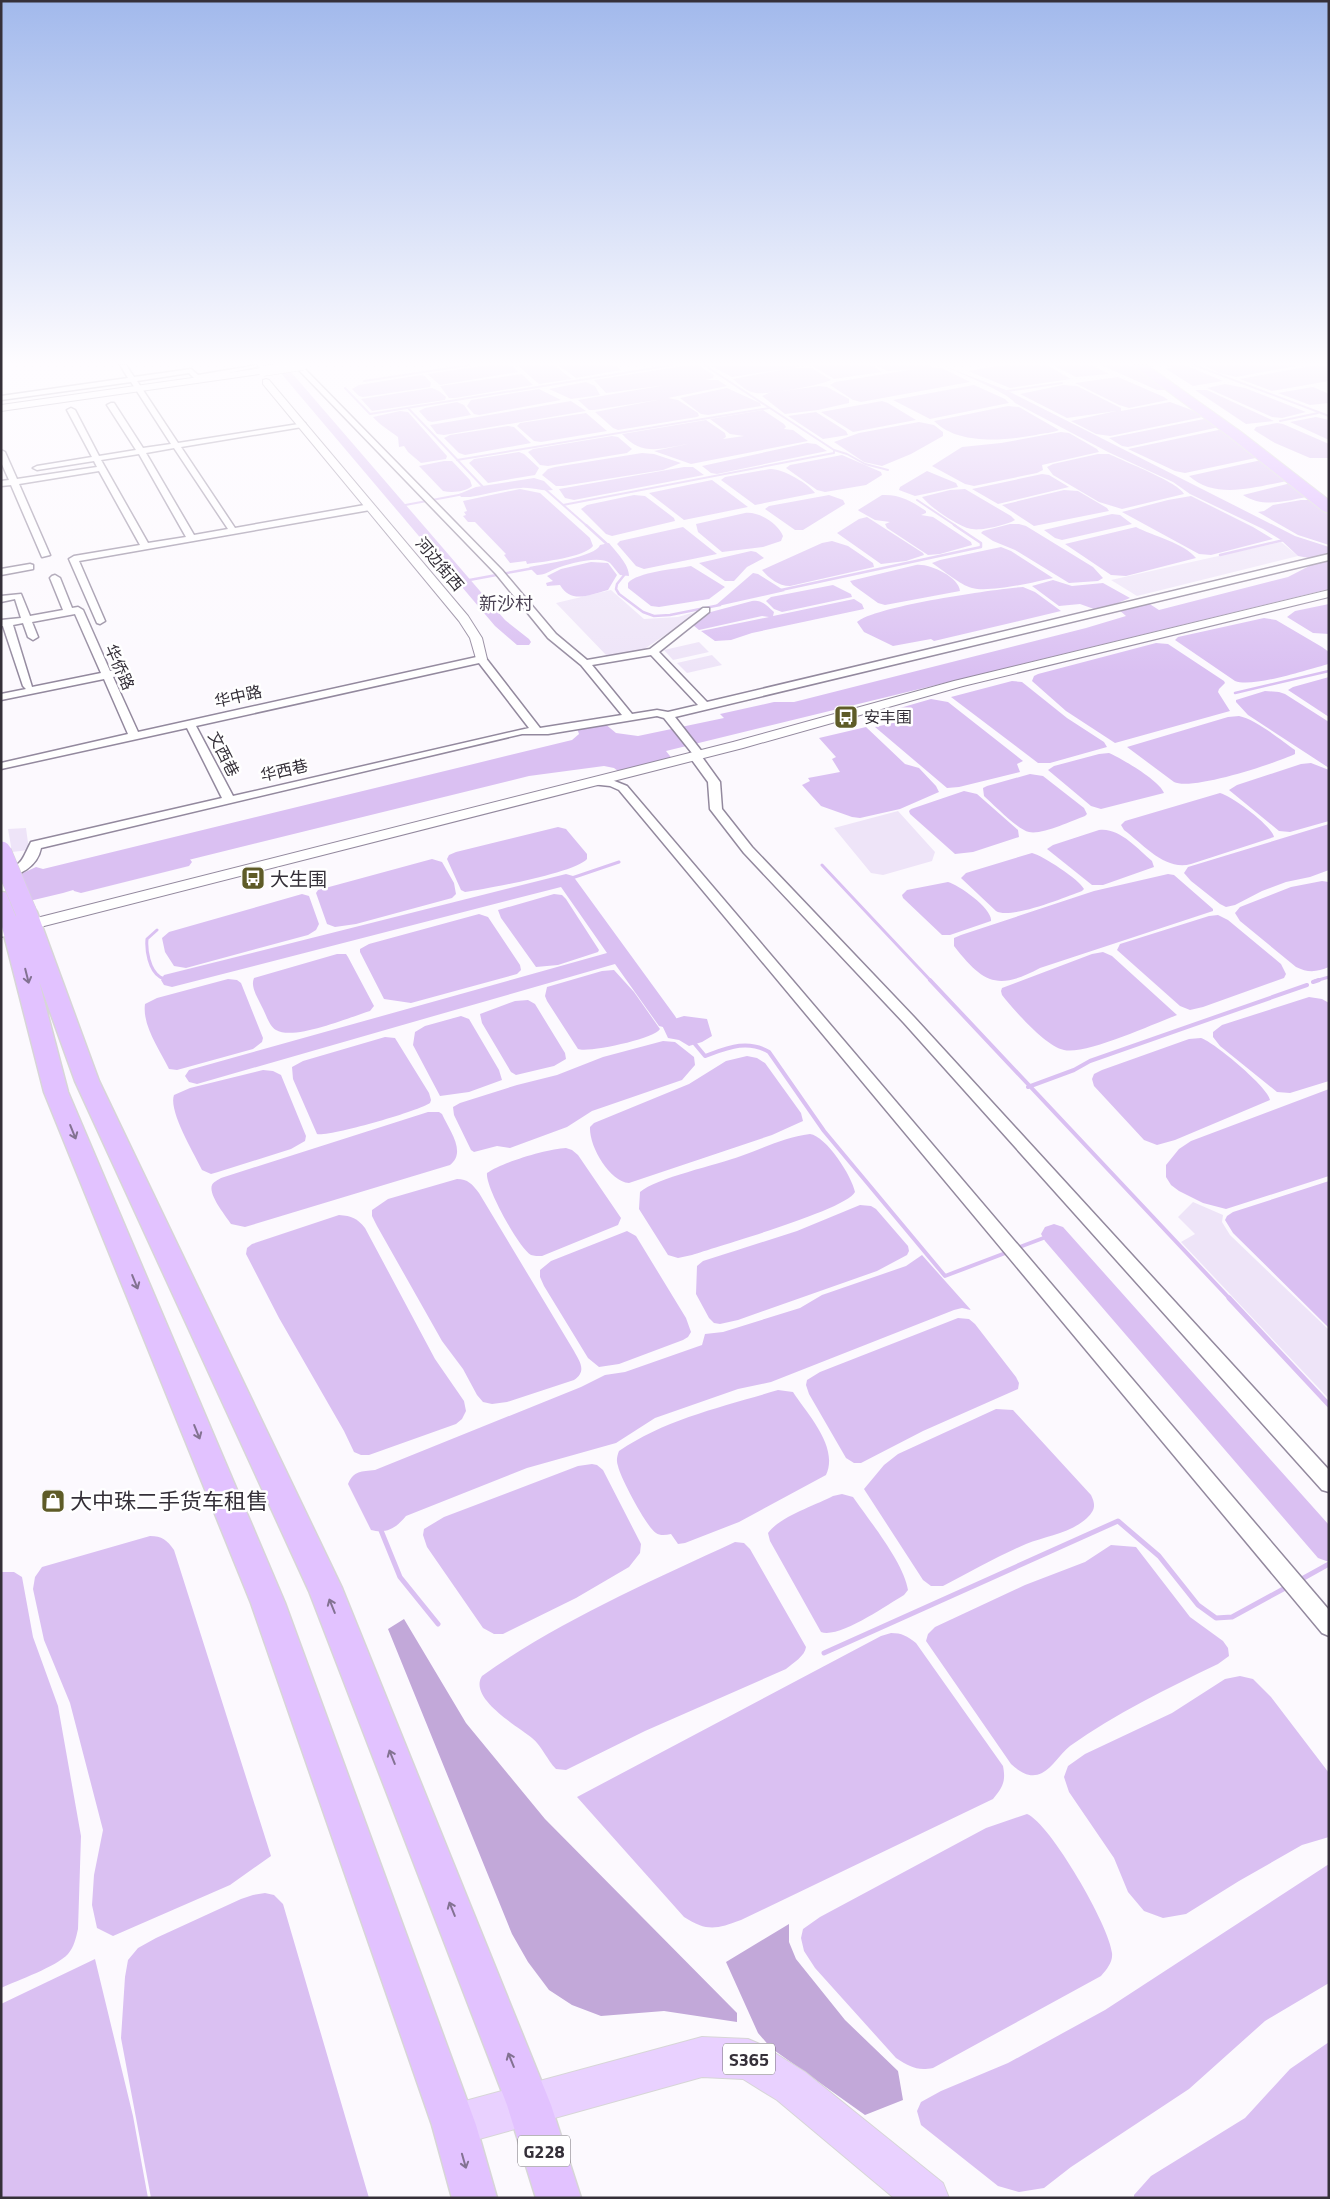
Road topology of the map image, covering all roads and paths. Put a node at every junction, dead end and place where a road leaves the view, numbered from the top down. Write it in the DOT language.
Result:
graph roads {
  1 [pos="8,468"];
  2 [pos="103,468"];
  3 [pos="151,468"];
  4 [pos="192,468"];
  5 [pos="337,468"];
  6 [pos="397,468"];
  7 [pos="1281,468"];
  8 [pos="1293,468"];
  9 [pos="14,482"];
  10 [pos="1,484"];
  11 [pos="1329,496"];
  12 [pos="370,507"];
  13 [pos="1329,508"];
  14 [pos="233,531"];
  15 [pos="191,538"];
  16 [pos="146,547"];
  17 [pos="45,554"];
  18 [pos="1329,557"];
  19 [pos="30,567"];
  20 [pos="1,572"];
  21 [pos="55,578"];
  22 [pos="1329,593"];
  23 [pos="1,599"];
  24 [pos="706,610"];
  25 [pos="74,611"];
  26 [pos="27,620"];
  27 [pos="3,621"];
  28 [pos="100,621"];
  29 [pos="33,637"];
  30 [pos="653,652"];
  31 [pos="481,659"];
  32 [pos="585,663"];
  33 [pos="118,673"];
  34 [pos="28,686"];
  35 [pos="1,697"];
  36 [pos="705,706"];
  37 [pos="668,715"];
  38 [pos="630,718"];
  39 [pos="190,724"];
  40 [pos="537,731"];
  41 [pos="134,736"];
  42 [pos="697,756"];
  43 [pos="1,766"];
  44 [pos="595,782"];
  45 [pos="229,800"];
  46 [pos="1,852"];
  47 [pos="1,876"];
  48 [pos="14,919"];
  49 [pos="1329,1484"];
  50 [pos="1329,1626"];
  51 [pos="529,2105"];
  52 [pos="454,2125"];
  53 [pos="475,2198"];
  54 [pos="559,2198"];
  55 [pos="928,2198"];
  1 -- 9 [label="street"];
  2 -- 9 [label="street"];
  2 -- 16 [label="street"];
  3 -- 15 [label="street"];
  4 -- 14 [label="street"];
  5 -- 12 [label="street, 河边街西"];
  6 -- 32 [label="street"];
  7 -- 13 [label="highway"];
  8 -- 11 [label="highway"];
  9 -- 10 [label="street"];
  9 -- 17 [label="street"];
  12 -- 14 [label="street"];
  12 -- 31 [label="street, 河边街西"];
  14 -- 15 [label="street"];
  15 -- 16 [label="street"];
  16 -- 28 [label="street"];
  18 -- 36 [label="street, 华西巷"];
  19 -- 20 [label="street"];
  21 -- 25 [label="street, 华侨路"];
  22 -- 42 [label="street"];
  23 -- 26 [label="street"];
  24 -- 30 [label="street"];
  25 -- 26 [label="street"];
  25 -- 41 [label="street, 华侨路"];
  26 -- 27 [label="street"];
  26 -- 29 [label="street"];
  27 -- 34 [label="street"];
  30 -- 32 [label="street"];
  30 -- 36 [label="street"];
  31 -- 39 [label="street, 华中路"];
  31 -- 40 [label="street"];
  32 -- 38 [label="street"];
  33 -- 35 [label="street"];
  36 -- 37 [label="street, 华西巷"];
  37 -- 38 [label="street, 华西巷"];
  37 -- 42 [label="street"];
  38 -- 40 [label="street, 华西巷"];
  39 -- 41 [label="street, 华中路"];
  39 -- 45 [label="street, 文西巷"];
  40 -- 45 [label="street, 华西巷"];
  41 -- 43 [label="street, 华中路"];
  42 -- 44 [label="street"];
  42 -- 49 [label="street"];
  44 -- 48 [label="street"];
  44 -- 50 [label="street"];
  45 -- 47 [label="street, 华西巷"];
  46 -- 48 [label="highway, G228, bridge"];
  51 -- 48 [label="highway, G228, one-way"];
  48 -- 52 [label="highway, G228, one-way"];
  51 -- 52 [label="main road, S365"];
  51 -- 54 [label="highway, G228"];
  51 -- 55 [label="main road, S365"];
  52 -- 53 [label="highway, G228, one-way"];
}
